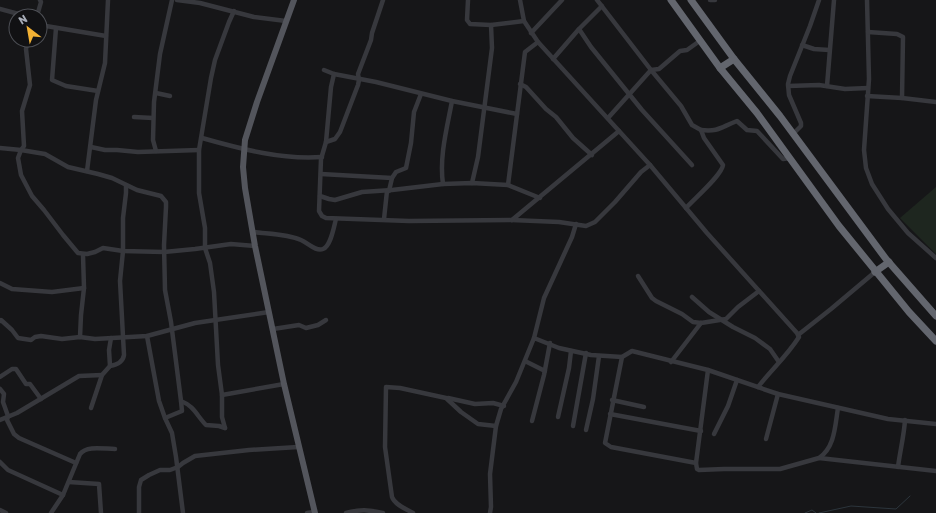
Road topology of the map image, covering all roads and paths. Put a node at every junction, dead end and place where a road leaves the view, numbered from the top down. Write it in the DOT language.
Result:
graph roads {
  1 [pos="108,0"];
  2 [pos="172,0"];
  3 [pos="177,0"];
  4 [pos="294,0"];
  5 [pos="383,0"];
  6 [pos="468,0"];
  7 [pos="520,0"];
  8 [pos="562,0"];
  9 [pos="598,0"];
  10 [pos="671,0"];
  11 [pos="691,0"];
  12 [pos="710,0"];
  13 [pos="715,0"];
  14 [pos="819,0"];
  15 [pos="834,0"];
  16 [pos="867,0"];
  17 [pos="602,6"];
  18 [pos="234,11"];
  19 [pos="286,20"];
  20 [pos="524,21"];
  21 [pos="491,24"];
  22 [pos="48,26"];
  23 [pos="56,28"];
  24 [pos="579,29"];
  25 [pos="868,32"];
  26 [pos="531,33"];
  27 [pos="106,36"];
  28 [pos="701,40"];
  29 [pos="538,42"];
  30 [pos="802,45"];
  31 [pos="26,48"];
  32 [pos="829,50"];
  33 [pos="553,59"];
  34 [pos="734,59"];
  35 [pos="720,68"];
  36 [pos="324,70"];
  37 [pos="650,70"];
  38 [pos="334,74"];
  39 [pos="359,80"];
  40 [pos="520,84"];
  41 [pos="788,86"];
  42 [pos="827,86"];
  43 [pos="868,88"];
  44 [pos="98,92"];
  45 [pos="156,93"];
  46 [pos="421,94"];
  47 [pos="629,94"];
  48 [pos="170,96"];
  49 [pos="867,96"];
  50 [pos="902,98"];
  51 [pos="452,101"];
  52 [pos="936,102"];
  53 [pos="483,108"];
  54 [pos="517,114"];
  55 [pos="134,117"];
  56 [pos="153,118"];
  57 [pos="608,118"];
  58 [pos="701,130"];
  59 [pos="620,131"];
  60 [pos="793,134"];
  61 [pos="202,138"];
  62 [pos="326,142"];
  63 [pos="91,146"];
  64 [pos="0,148"];
  65 [pos="244,148"];
  66 [pos="21,150"];
  67 [pos="199,150"];
  68 [pos="156,151"];
  69 [pos="592,155"];
  70 [pos="322,157"];
  71 [pos="790,158"];
  72 [pos="650,165"];
  73 [pos="692,165"];
  74 [pos="87,171"];
  75 [pos="321,174"];
  76 [pos="392,178"];
  77 [pos="472,183"];
  78 [pos="443,184"];
  79 [pos="126,185"];
  80 [pos="508,185"];
  81 [pos="388,191"];
  82 [pos="320,196"];
  83 [pos="540,198"];
  84 [pos="686,208"];
  85 [pos="336,219"];
  86 [pos="384,220"];
  87 [pos="512,220"];
  88 [pos="576,224"];
  89 [pos="253,232"];
  90 [pos="255,246"];
  91 [pos="205,248"];
  92 [pos="123,250"];
  93 [pos="164,252"];
  94 [pos="83,254"];
  95 [pos="936,258"];
  96 [pos="888,262"];
  97 [pos="875,272"];
  98 [pos="638,276"];
  99 [pos="0,282"];
  100 [pos="84,288"];
  101 [pos="759,291"];
  102 [pos="692,297"];
  103 [pos="269,312"];
  104 [pos="936,316"];
  105 [pos="215,320"];
  106 [pos="326,320"];
  107 [pos="723,320"];
  108 [pos="0,321"];
  109 [pos="701,323"];
  110 [pos="272,329"];
  111 [pos="171,330"];
  112 [pos="798,334"];
  113 [pos="147,336"];
  114 [pos="80,337"];
  115 [pos="122,337"];
  116 [pos="111,338"];
  117 [pos="534,338"];
  118 [pos="936,341"];
  119 [pos="550,343"];
  120 [pos="571,351"];
  121 [pos="586,353"];
  122 [pos="599,356"];
  123 [pos="622,357"];
  124 [pos="525,361"];
  125 [pos="671,362"];
  126 [pos="779,362"];
  127 [pos="110,366"];
  128 [pos="708,370"];
  129 [pos="545,371"];
  130 [pos="102,375"];
  131 [pos="0,377"];
  132 [pos="737,380"];
  133 [pos="284,384"];
  134 [pos="758,387"];
  135 [pos="0,389"];
  136 [pos="778,394"];
  137 [pos="222,395"];
  138 [pos="446,398"];
  139 [pos="41,399"];
  140 [pos="612,400"];
  141 [pos="181,401"];
  142 [pos="504,406"];
  143 [pos="91,408"];
  144 [pos="644,408"];
  145 [pos="838,408"];
  146 [pos="610,414"];
  147 [pos="8,416"];
  148 [pos="558,416"];
  149 [pos="164,418"];
  150 [pos="0,420"];
  151 [pos="905,420"];
  152 [pos="532,421"];
  153 [pos="936,424"];
  154 [pos="496,426"];
  155 [pos="573,426"];
  156 [pos="586,430"];
  157 [pos="701,431"];
  158 [pos="714,434"];
  159 [pos="766,439"];
  160 [pos="298,447"];
  161 [pos="115,449"];
  162 [pos="819,458"];
  163 [pos="0,462"];
  164 [pos="76,463"];
  165 [pos="696,463"];
  166 [pos="178,467"];
  167 [pos="898,467"];
  168 [pos="936,471"];
  169 [pos="69,482"];
  170 [pos="64,495"];
  171 [pos="0,510"];
  172 [pos="315,512"];
  173 [pos="6,513"];
  174 [pos="51,513"];
  175 [pos="101,513"];
  176 [pos="138,513"];
  177 [pos="183,513"];
  178 [pos="307,513"];
  179 [pos="346,513"];
  180 [pos="383,513"];
  181 [pos="413,513"];
  182 [pos="490,513"];
  1 -- 27 [label="street"];
  2 -- 45 [label="street"];
  3 -- 18 [label="street"];
  4 -- 19 [label="main road"];
  5 -- 39 [label="street"];
  6 -- 21 [label="street"];
  7 -- 20 [label="street"];
  8 -- 26 [label="street"];
  9 -- 17 [label="street"];
  10 -- 28 [label="highway"];
  11 -- 34 [label="highway"];
  12 -- 13 [label="street"];
  14 -- 30 [label="street"];
  15 -- 32 [label="street"];
  16 -- 25 [label="street"];
  17 -- 24 [label="street"];
  17 -- 37 [label="street"];
  18 -- 19 [label="street"];
  18 -- 61 [label="street"];
  19 -- 65 [label="main road"];
  20 -- 21 [label="street"];
  20 -- 26 [label="street"];
  21 -- 53 [label="street"];
  22 -- 23 [label="street"];
  23 -- 27 [label="street"];
  23 -- 44 [label="street"];
  24 -- 33 [label="street"];
  24 -- 47 [label="street"];
  25 -- 43 [label="street"];
  25 -- 50 [label="street"];
  26 -- 29 [label="street"];
  27 -- 44 [label="street"];
  28 -- 35 [label="highway"];
  28 -- 37 [label="street"];
  29 -- 33 [label="street"];
  29 -- 40 [label="street"];
  30 -- 32 [label="street"];
  30 -- 41 [label="street"];
  31 -- 66 [label="street"];
  32 -- 42 [label="street"];
  33 -- 57 [label="street"];
  34 -- 35 [label="highway"];
  34 -- 60 [label="highway"];
  35 -- 71 [label="highway"];
  36 -- 38 [label="street"];
  37 -- 47 [label="street"];
  37 -- 58 [label="street"];
  38 -- 39 [label="street"];
  38 -- 62 [label="street"];
  39 -- 46 [label="street"];
  39 -- 62 [label="street"];
  40 -- 54 [label="street"];
  40 -- 69 [label="street"];
  41 -- 42 [label="street"];
  41 -- 60 [label="street"];
  42 -- 43 [label="street"];
  43 -- 49 [label="street"];
  44 -- 63 [label="street"];
  45 -- 48 [label="street"];
  45 -- 56 [label="street"];
  46 -- 51 [label="street"];
  46 -- 76 [label="street"];
  47 -- 57 [label="street"];
  47 -- 73 [label="street"];
  49 -- 50 [label="street"];
  49 -- 95 [label="street"];
  50 -- 52 [label="street"];
  51 -- 53 [label="street"];
  51 -- 78 [label="street"];
  53 -- 54 [label="street"];
  53 -- 77 [label="street"];
  54 -- 80 [label="street"];
  55 -- 56 [label="street"];
  56 -- 68 [label="street"];
  57 -- 59 [label="street"];
  58 -- 71 [label="street"];
  58 -- 84 [label="street"];
  59 -- 69 [label="street"];
  59 -- 72 [label="street"];
  60 -- 96 [label="highway"];
  61 -- 65 [label="street"];
  61 -- 67 [label="street"];
  62 -- 70 [label="street"];
  63 -- 68 [label="street"];
  63 -- 74 [label="street"];
  64 -- 66 [label="street"];
  65 -- 70 [label="street"];
  65 -- 89 [label="main road"];
  66 -- 74 [label="street"];
  66 -- 94 [label="street"];
  67 -- 68 [label="street"];
  67 -- 91 [label="street"];
  69 -- 83 [label="street"];
  70 -- 75 [label="street"];
  71 -- 97 [label="highway"];
  72 -- 84 [label="street"];
  72 -- 88 [label="street"];
  74 -- 79 [label="street"];
  75 -- 76 [label="street"];
  75 -- 82 [label="street"];
  76 -- 81 [label="street"];
  77 -- 78 [label="street"];
  77 -- 80 [label="street"];
  78 -- 81 [label="street"];
  79 -- 92 [label="street"];
  79 -- 93 [label="street"];
  80 -- 83 [label="street"];
  81 -- 82 [label="street"];
  81 -- 86 [label="street"];
  82 -- 85 [label="street"];
  83 -- 87 [label="street"];
  84 -- 101 [label="street"];
  85 -- 86 [label="street"];
  85 -- 89 [label="street"];
  86 -- 87 [label="street"];
  87 -- 88 [label="street"];
  88 -- 117 [label="street"];
  89 -- 90 [label="main road"];
  90 -- 91 [label="street"];
  90 -- 103 [label="main road"];
  91 -- 93 [label="street"];
  91 -- 105 [label="street"];
  92 -- 93 [label="street"];
  92 -- 94 [label="street"];
  92 -- 115 [label="street"];
  93 -- 111 [label="street"];
  94 -- 100 [label="street"];
  96 -- 97 [label="highway"];
  96 -- 104 [label="highway"];
  97 -- 112 [label="street"];
  97 -- 118 [label="highway"];
  98 -- 109 [label="street"];
  99 -- 100 [label="street"];
  100 -- 114 [label="street"];
  101 -- 107 [label="street"];
  101 -- 112 [label="street"];
  102 -- 107 [label="street"];
  103 -- 105 [label="street"];
  103 -- 110 [label="main road"];
  105 -- 111 [label="street"];
  105 -- 137 [label="street"];
  106 -- 110 [label="street"];
  107 -- 109 [label="street"];
  107 -- 126 [label="street"];
  108 -- 114 [label="street"];
  109 -- 125 [label="street"];
  110 -- 133 [label="main road"];
  111 -- 113 [label="street"];
  111 -- 141 [label="street"];
  112 -- 126 [label="street"];
  113 -- 115 [label="street"];
  113 -- 149 [label="street"];
  114 -- 116 [label="street"];
  115 -- 116 [label="street"];
  115 -- 127 [label="street"];
  116 -- 127 [label="street"];
  117 -- 119 [label="street"];
  117 -- 124 [label="street"];
  119 -- 120 [label="street"];
  119 -- 129 [label="street"];
  120 -- 121 [label="street"];
  120 -- 148 [label="street"];
  121 -- 122 [label="street"];
  121 -- 155 [label="street"];
  122 -- 123 [label="street"];
  122 -- 156 [label="street"];
  123 -- 125 [label="street"];
  123 -- 140 [label="street"];
  124 -- 129 [label="street"];
  124 -- 142 [label="street"];
  125 -- 128 [label="street"];
  126 -- 134 [label="street"];
  127 -- 130 [label="street"];
  128 -- 132 [label="street"];
  128 -- 157 [label="street"];
  129 -- 152 [label="street"];
  130 -- 139 [label="street"];
  130 -- 143 [label="street"];
  131 -- 139 [label="street"];
  132 -- 134 [label="street"];
  132 -- 158 [label="street"];
  133 -- 137 [label="street"];
  133 -- 160 [label="main road"];
  134 -- 136 [label="street"];
  135 -- 147 [label="street"];
  136 -- 145 [label="street"];
  136 -- 159 [label="street"];
  137 -- 141 [label="street"];
  138 -- 142 [label="street"];
  138 -- 154 [label="street"];
  138 -- 181 [label="street"];
  139 -- 147 [label="street"];
  140 -- 144 [label="street"];
  140 -- 146 [label="street"];
  141 -- 149 [label="street"];
  142 -- 154 [label="street"];
  145 -- 151 [label="street"];
  145 -- 162 [label="street"];
  146 -- 157 [label="street"];
  146 -- 165 [label="street"];
  147 -- 150 [label="street"];
  147 -- 164 [label="street"];
  149 -- 166 [label="street"];
  151 -- 153 [label="street"];
  151 -- 167 [label="street"];
  154 -- 182 [label="street"];
  157 -- 165 [label="street"];
  160 -- 166 [label="street"];
  160 -- 172 [label="main road"];
  161 -- 164 [label="street"];
  162 -- 165 [label="street"];
  162 -- 167 [label="street"];
  163 -- 170 [label="street"];
  164 -- 169 [label="street"];
  166 -- 176 [label="street"];
  166 -- 177 [label="street"];
  167 -- 168 [label="street"];
  169 -- 170 [label="street"];
  169 -- 175 [label="street"];
  170 -- 174 [label="street"];
  171 -- 173 [label="street"];
  172 -- 178 [label="street"];
  179 -- 180 [label="street"];
}
